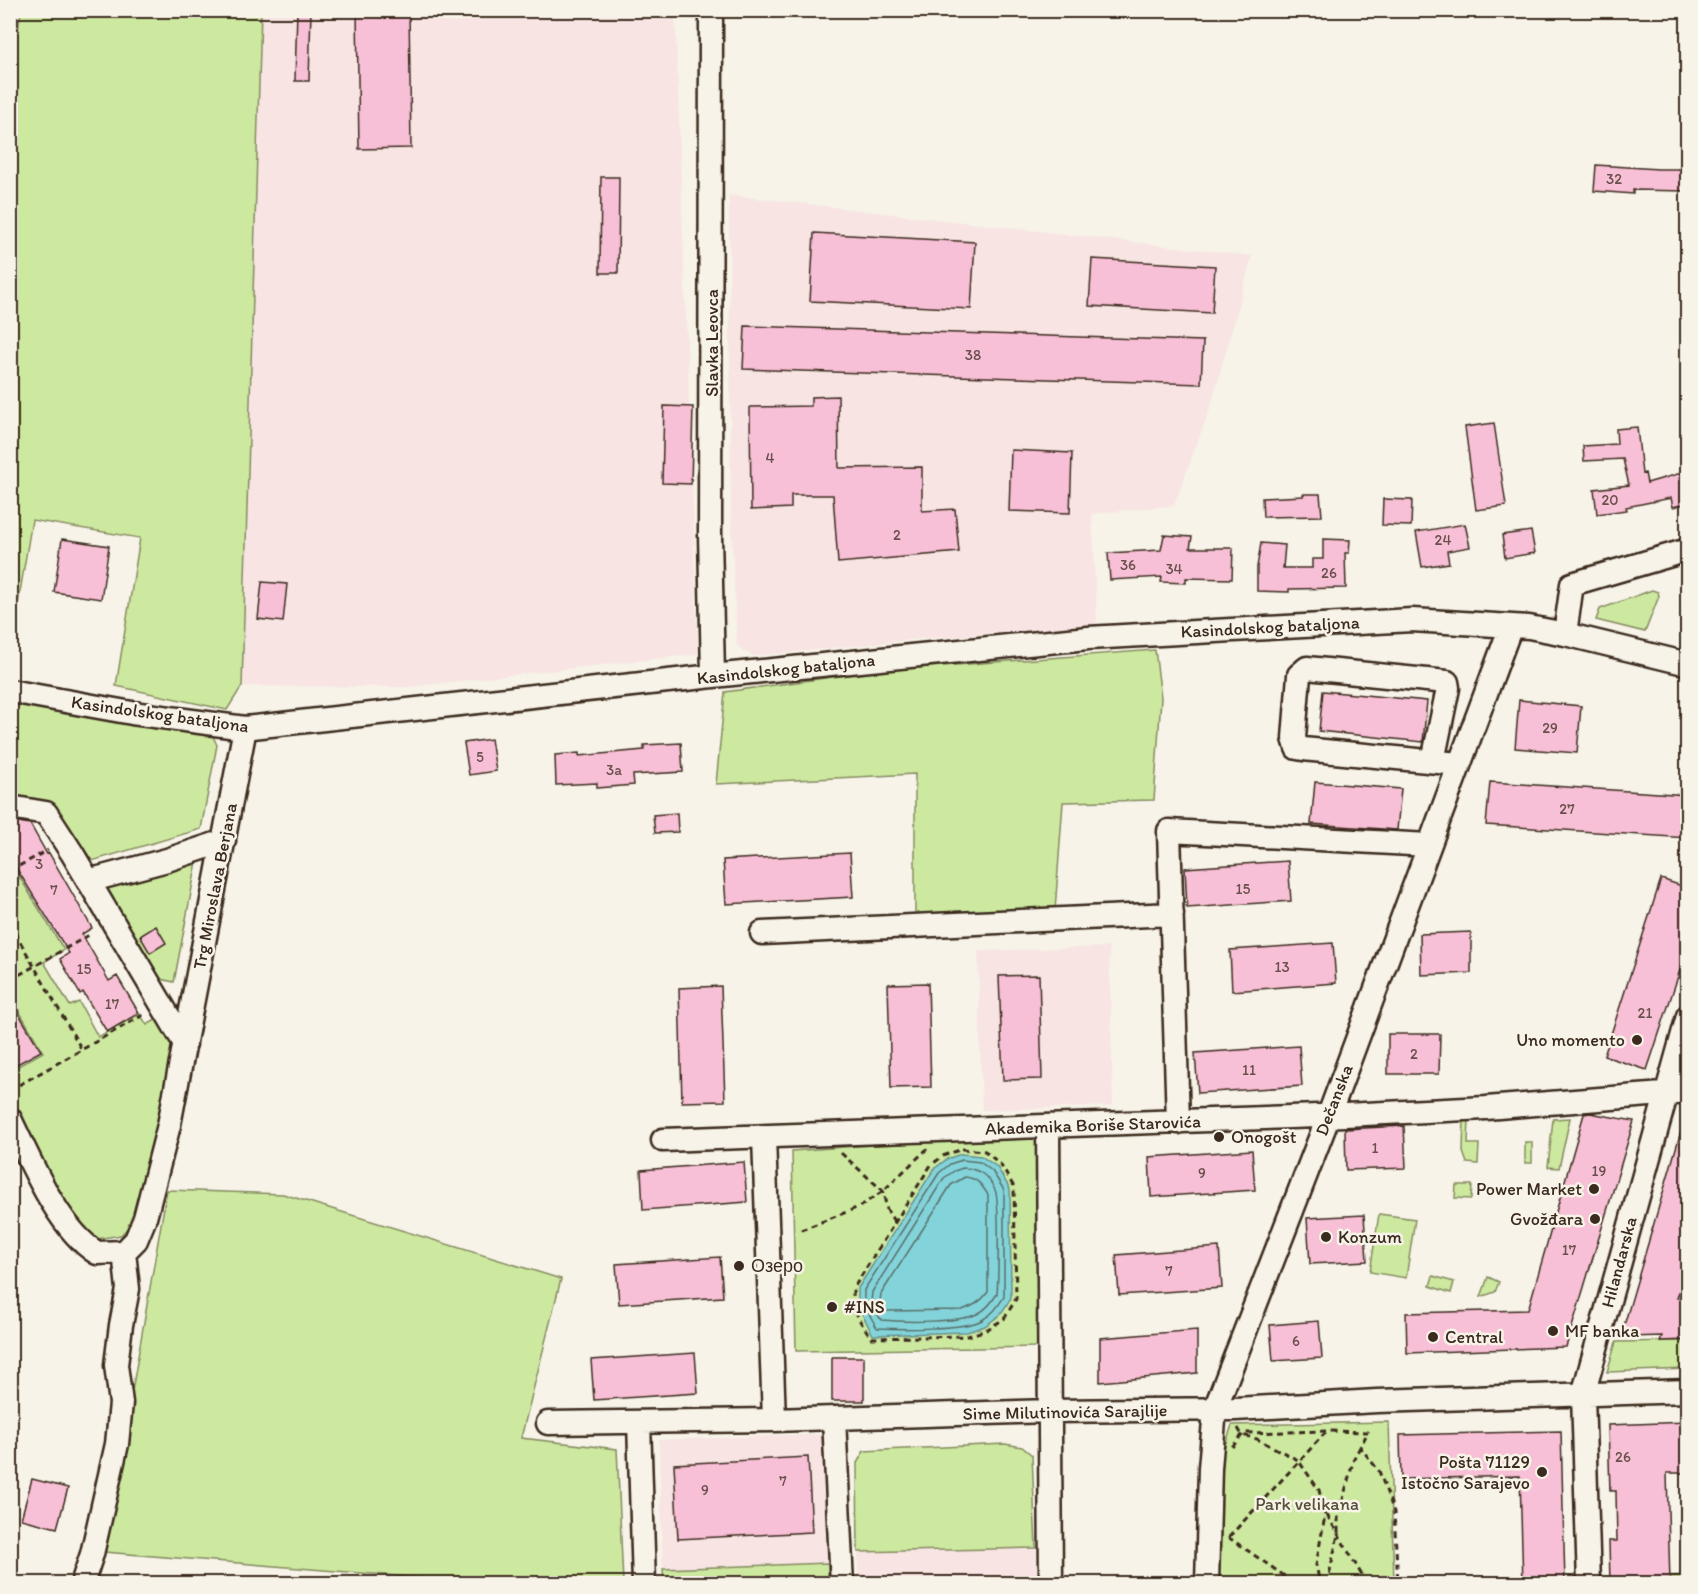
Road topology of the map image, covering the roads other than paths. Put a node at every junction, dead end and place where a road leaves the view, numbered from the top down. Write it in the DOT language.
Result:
graph roads {
  1 [pos="711,10"];
  2 [pos="1688,550"];
  3 [pos="1511,626"];
  4 [pos="1565,634"];
  5 [pos="1688,664"];
  6 [pos="713,676"];
  7 [pos="10,691"];
  8 [pos="245,728"];
  9 [pos="1433,762"];
  10 [pos="1460,764"];
  11 [pos="10,807"];
  12 [pos="224,841"];
  13 [pos="1429,845"];
  14 [pos="88,881"];
  15 [pos="1172,914"];
  16 [pos="762,933"];
  17 [pos="1688,1016"];
  18 [pos="185,1044"];
  19 [pos="1677,1093"];
  20 [pos="1329,1115"];
  21 [pos="10,1119"];
  22 [pos="1178,1122"];
  23 [pos="1048,1127"];
  24 [pos="764,1137"];
  25 [pos="663,1140"];
  26 [pos="124,1252"];
  27 [pos="1688,1391"];
  28 [pos="1582,1395"];
  29 [pos="1215,1409"];
  30 [pos="1050,1411"];
  31 [pos="834,1418"];
  32 [pos="774,1420"];
  33 [pos="639,1422"];
  34 [pos="548,1423"];
  35 [pos="82,1584"];
  36 [pos="644,1584"];
  37 [pos="842,1584"];
  38 [pos="1051,1584"];
  39 [pos="1207,1584"];
  40 [pos="1589,1584"];
  1 -- 6 [label="street, Slavka Leovca"];
  2 -- 4 [label="street"];
  3 -- 4 [label="street, Kasindolskog bataljona"];
  3 -- 6 [label="street, Kasindolskog bataljona"];
  3 -- 10 [label="street, Dečanska"];
  4 -- 5 [label="street, Kasindolskog bataljona"];
  6 -- 8 [label="street, Kasindolskog bataljona"];
  7 -- 8 [label="street, Kasindolskog bataljona"];
  8 -- 12 [label="street, Trg Miroslava Berjana"];
  9 -- 9 [label="street"];
  9 -- 10 [label="street"];
  10 -- 13 [label="street, Dečanska"];
  11 -- 14 [label="street"];
  12 -- 14 [label="street"];
  12 -- 18 [label="street, Trg Miroslava Berjana"];
  13 -- 15 [label="street"];
  13 -- 20 [label="street, Dečanska"];
  14 -- 18 [label="street"];
  15 -- 16 [label="street"];
  15 -- 22 [label="street"];
  17 -- 19 [label="street, Hilandarska"];
  18 -- 26 [label="street, Trg Miroslava Berjana"];
  19 -- 20 [label="street, Akademika Boriše Starovića"];
  19 -- 28 [label="street, Hilandarska"];
  20 -- 22 [label="street, Akademika Boriše Starovića"];
  20 -- 29 [label="street, Dečanska"];
  21 -- 26 [label="street"];
  22 -- 23 [label="street, Akademika Boriše Starovića"];
  23 -- 24 [label="street, Akademika Boriše Starovića"];
  23 -- 30 [label="street"];
  24 -- 25 [label="street, Akademika Boriše Starovića"];
  24 -- 32 [label="street"];
  26 -- 35 [label="street"];
  27 -- 28 [label="street, Sime Milutinovića Sarajlije"];
  28 -- 29 [label="street, Sime Milutinovića Sarajlije"];
  28 -- 40 [label="street, Hilandarska"];
  29 -- 30 [label="street, Sime Milutinovića Sarajlije"];
  29 -- 39 [label="street, Dečanska"];
  30 -- 31 [label="street, Sime Milutinovića Sarajlije"];
  30 -- 38 [label="street"];
  31 -- 32 [label="street, Sime Milutinovića Sarajlije"];
  31 -- 37 [label="street"];
  32 -- 33 [label="street, Sime Milutinovića Sarajlije"];
  33 -- 34 [label="street, Sime Milutinovića Sarajlije"];
  33 -- 36 [label="street"];
}
